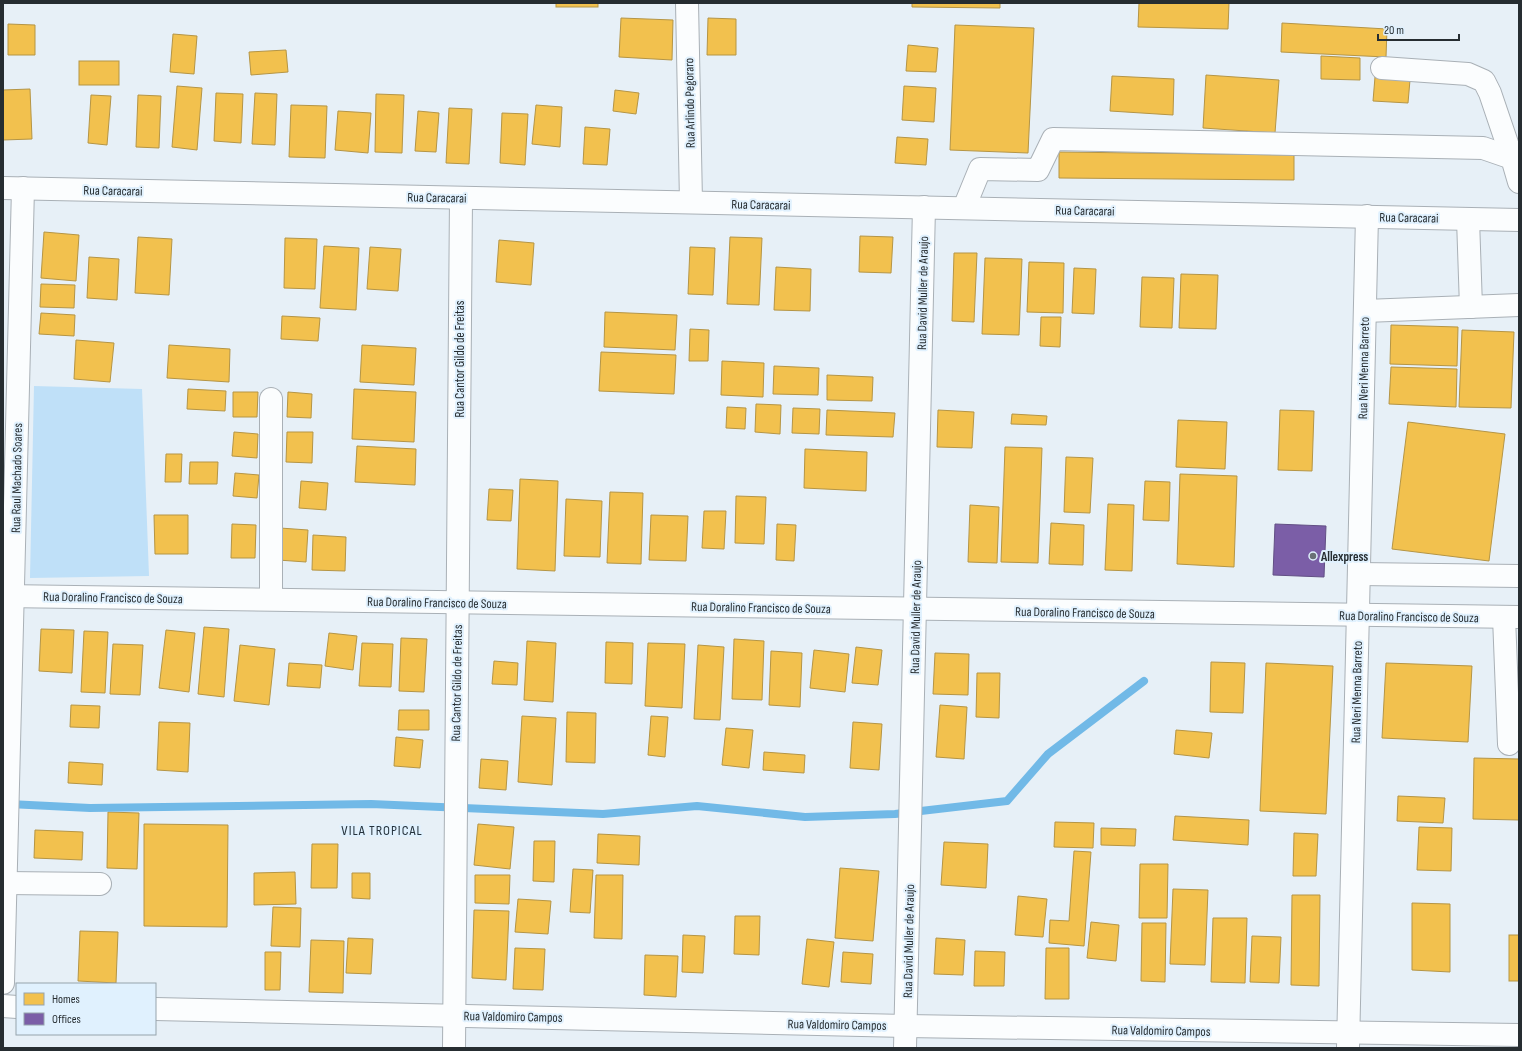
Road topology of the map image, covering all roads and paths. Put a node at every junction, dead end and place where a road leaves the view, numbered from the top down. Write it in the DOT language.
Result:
graph roads {
  1 [pos="687,3"];
  2 [pos="1382,68"];
  3 [pos="1512,158"];
  4 [pos="1519,182"];
  5 [pos="13,188"];
  6 [pos="461,198"];
  7 [pos="691,202"];
  8 [pos="924,207"];
  9 [pos="964,208"];
  10 [pos="1367,216"];
  11 [pos="1468,219"];
  12 [pos="1519,220"];
  13 [pos="1519,305"];
  14 [pos="1471,307"];
  15 [pos="1365,311"];
  16 [pos="271,399"];
  17 [pos="1358,574"];
  18 [pos="1519,576"];
  19 [pos="8,596"];
  20 [pos="271,599"];
  21 [pos="457,602"];
  22 [pos="915,609"];
  23 [pos="1357,616"];
  24 [pos="1511,617"];
  25 [pos="1509,744"];
  26 [pos="6,883"];
  27 [pos="100,884"];
  28 [pos="3,983"];
  29 [pos="3,1006"];
  30 [pos="16,1007"];
  31 [pos="156,1009"];
  32 [pos="453,1015"];
  33 [pos="906,1026"];
  34 [pos="1519,1035"];
  35 [pos="1348,1040"];
  36 [pos="454,1048"];
  37 [pos="905,1048"];
  1 -- 7 [label="street, Rua Arlindo Pegoraro"];
  2 -- 3 [label="street"];
  3 -- 4 [label="street"];
  3 -- 9 [label="street"];
  5 -- 6 [label="street, Rua Caracarai"];
  5 -- 19 [label="street, Rua Raul Machado Soares"];
  6 -- 7 [label="street, Rua Caracarai"];
  6 -- 21 [label="street, Rua Cantor Gildo de Freitas"];
  7 -- 8 [label="street, Rua Caracarai"];
  8 -- 9 [label="street, Rua Caracarai"];
  8 -- 22 [label="street, Rua David Muller de Araujo"];
  9 -- 10 [label="street, Rua Caracarai"];
  10 -- 11 [label="street, Rua Caracarai"];
  10 -- 15 [label="street, Rua Neri Menna Barreto"];
  11 -- 12 [label="street, Rua Caracarai"];
  11 -- 14 [label="street"];
  13 -- 14 [label="street"];
  14 -- 15 [label="street"];
  15 -- 17 [label="street, Rua Neri Menna Barreto"];
  16 -- 20 [label="street"];
  17 -- 18 [label="street"];
  17 -- 23 [label="street, Rua Neri Menna Barreto"];
  19 -- 20 [label="street, Rua Doralino Francisco de Souza"];
  19 -- 26 [label="street, Rua Raul Machado Soares"];
  20 -- 21 [label="street, Rua Doralino Francisco de Souza"];
  21 -- 22 [label="street, Rua Doralino Francisco de Souza"];
  21 -- 32 [label="street, Rua Cantor Gildo de Freitas"];
  22 -- 23 [label="street, Rua Doralino Francisco de Souza"];
  22 -- 33 [label="street, Rua David Muller de Araujo"];
  23 -- 24 [label="street, Rua Doralino Francisco de Souza"];
  23 -- 35 [label="street, Rua Neri Menna Barreto"];
  24 -- 25 [label="street"];
  26 -- 27 [label="street"];
  26 -- 28 [label="street, Rua Raul Machado Soares"];
  29 -- 30 [label="street"];
  31 -- 32 [label="street, Rua Valdomiro Campos"];
  32 -- 33 [label="street, Rua Valdomiro Campos"];
  32 -- 36 [label="street, Rua Cantor Gildo de Freitas"];
  33 -- 35 [label="street, Rua Valdomiro Campos"];
  33 -- 37 [label="street, Rua David Muller de Araujo"];
  34 -- 35 [label="street, Rua Valdomiro Campos"];
}
